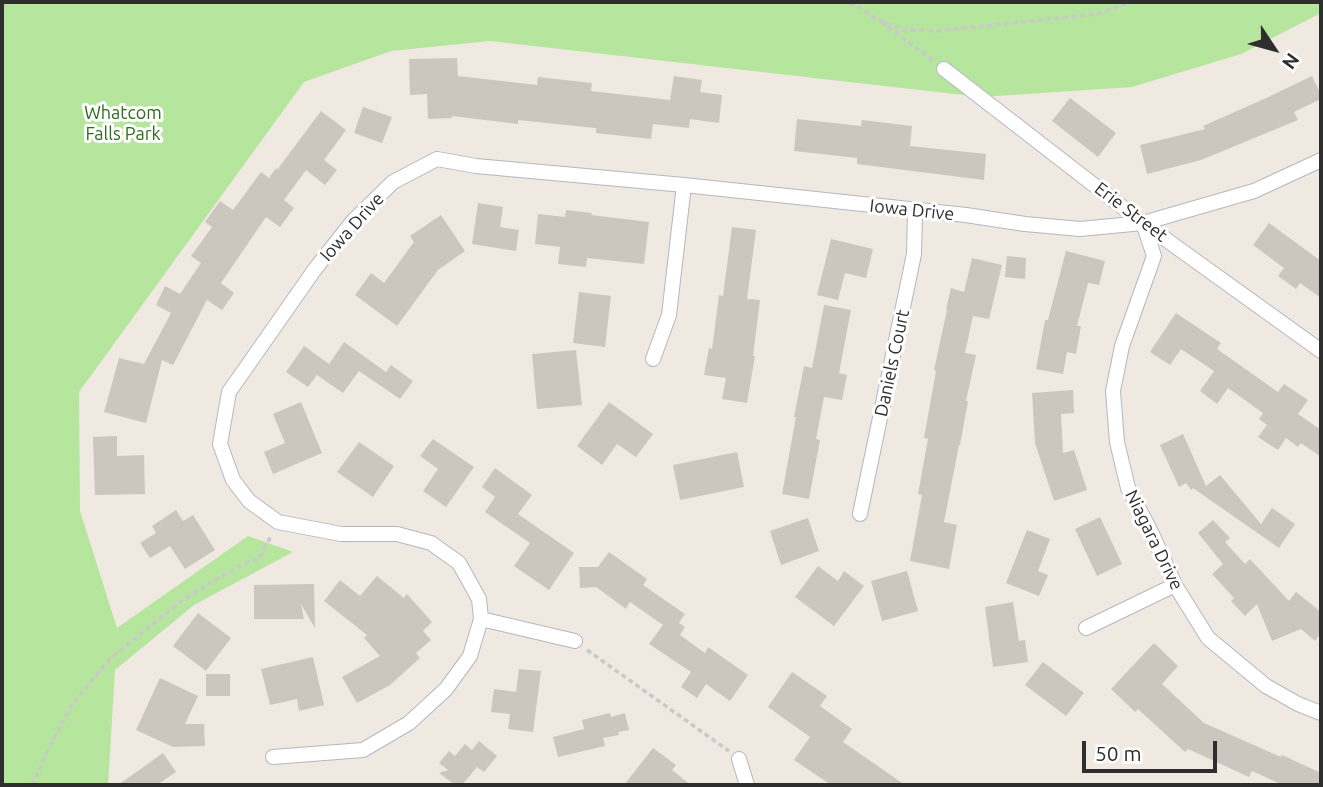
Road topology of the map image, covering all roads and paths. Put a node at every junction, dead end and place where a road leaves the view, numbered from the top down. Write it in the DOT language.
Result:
graph roads {
  1 [pos="850,2"];
  2 [pos="1130,2"];
  3 [pos="876,19"];
  4 [pos="944,69"];
  5 [pos="1321,160"];
  6 [pos="684,185"];
  7 [pos="915,211"];
  8 [pos="1143,223"];
  9 [pos="1321,351"];
  10 [pos="653,359"];
  11 [pos="860,514"];
  12 [pos="278,522"];
  13 [pos="1175,585"];
  14 [pos="481,619"];
  15 [pos="1086,628"];
  16 [pos="575,641"];
  17 [pos="1321,713"];
  18 [pos="273,757"];
  19 [pos="739,759"];
  20 [pos="32,785"];
  21 [pos="747,785"];
  1 -- 3 [label="path"];
  2 -- 3 [label="path"];
  3 -- 4 [label="path"];
  4 -- 8 [label="street, Erie Street"];
  5 -- 8 [label="street, Iowa Drive"];
  6 -- 7 [label="street, Iowa Drive"];
  6 -- 10 [label="street"];
  6 -- 12 [label="street, Iowa Drive"];
  7 -- 8 [label="street, Iowa Drive"];
  7 -- 11 [label="street, Daniels Court"];
  8 -- 9 [label="street, Erie Street"];
  8 -- 13 [label="street, Niagara Drive"];
  12 -- 14 [label="street, Iowa Drive"];
  12 -- 20 [label="path"];
  13 -- 15 [label="street"];
  13 -- 17 [label="street, Niagara Drive"];
  14 -- 16 [label="street"];
  14 -- 18 [label="street"];
  16 -- 19 [label="path"];
  19 -- 21 [label="street"];
}
